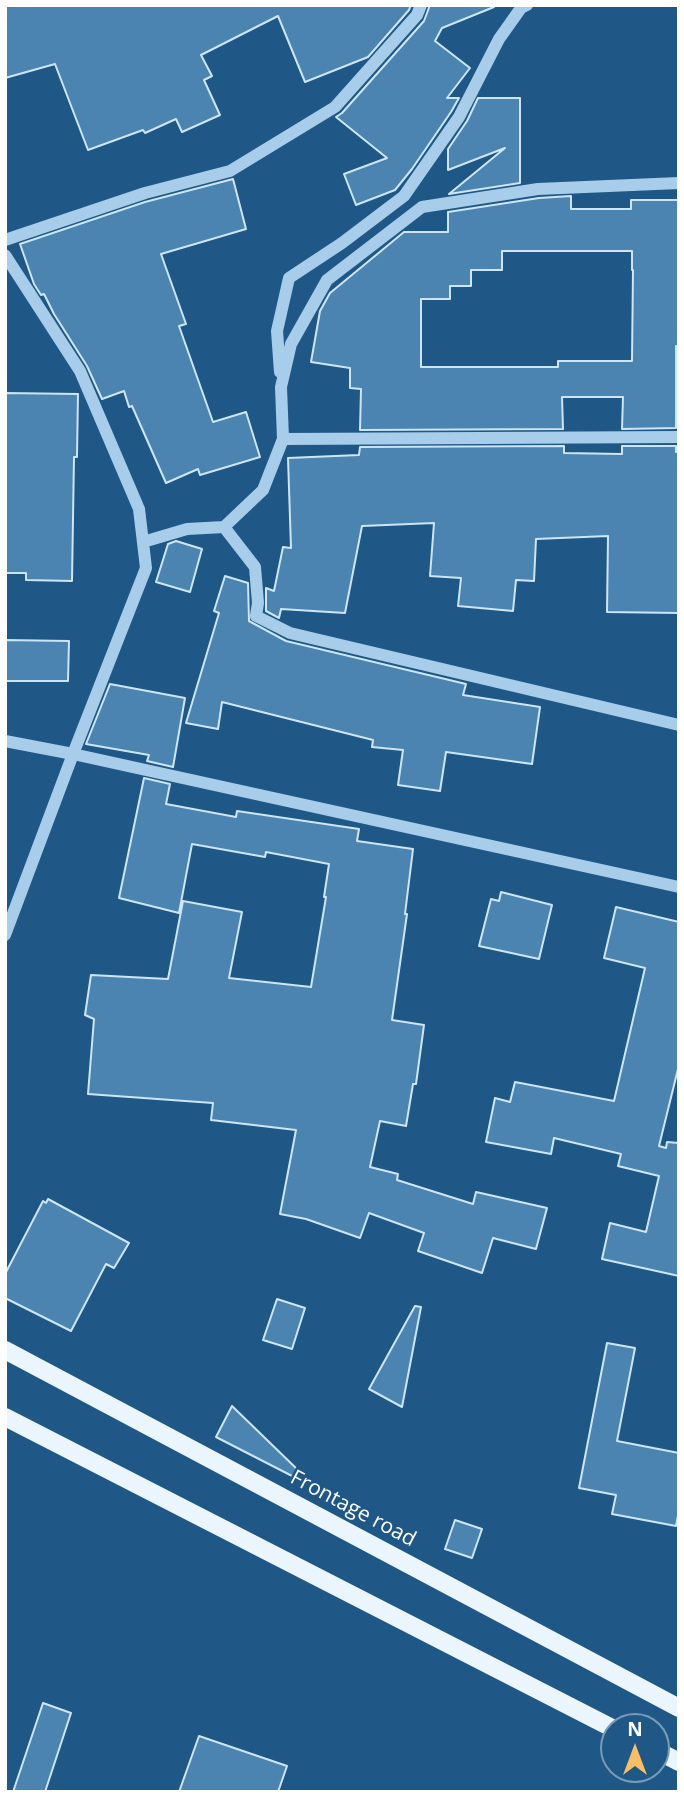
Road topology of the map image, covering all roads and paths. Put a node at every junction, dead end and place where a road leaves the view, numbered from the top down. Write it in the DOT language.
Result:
graph roads {
  1 [pos="421,5"];
  2 [pos="527,5"];
  3 [pos="679,183"];
  4 [pos="5,240"];
  5 [pos="5,255"];
  6 [pos="281,387"];
  7 [pos="679,438"];
  8 [pos="283,439"];
  9 [pos="223,527"];
  10 [pos="143,542"];
  11 [pos="679,725"];
  12 [pos="5,741"];
  13 [pos="72,754"];
  14 [pos="679,887"];
  15 [pos="5,935"];
  16 [pos="5,1350"];
  17 [pos="5,1418"];
  18 [pos="679,1708"];
  19 [pos="600,1722"];
  1 -- 4 [label="street"];
  2 -- 6 [label="street"];
  3 -- 6 [label="street"];
  5 -- 10 [label="street"];
  6 -- 8 [label="street"];
  7 -- 8 [label="street"];
  8 -- 9 [label="street"];
  9 -- 10 [label="street"];
  9 -- 11 [label="street"];
  10 -- 13 [label="street"];
  12 -- 13 [label="street"];
  13 -- 14 [label="street"];
  13 -- 15 [label="street"];
  16 -- 18 [label="main road, Frontage road"];
  17 -- 19 [label="main road"];
}
